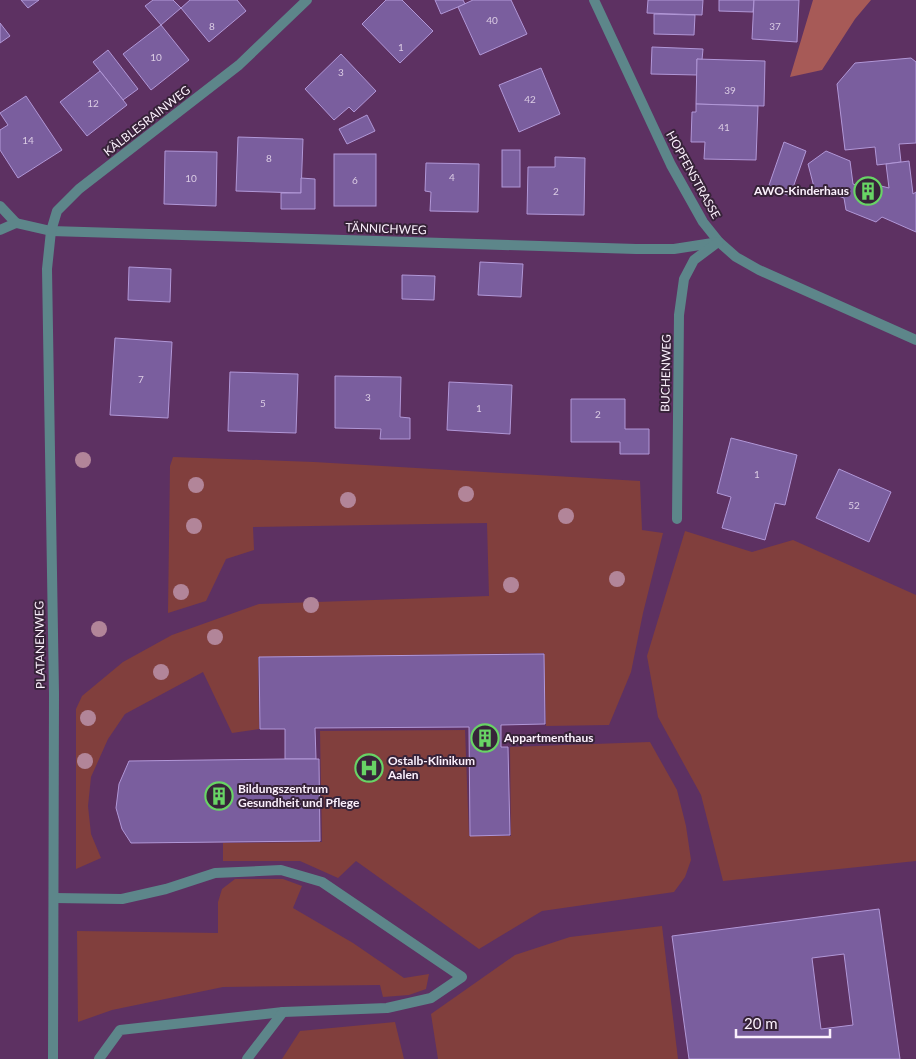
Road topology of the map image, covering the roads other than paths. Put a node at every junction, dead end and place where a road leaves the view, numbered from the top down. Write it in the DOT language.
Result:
graph roads {
  1 [pos="307,0"];
  2 [pos="594,0"];
  3 [pos="0,206"];
  4 [pos="16,223"];
  5 [pos="0,230"];
  6 [pos="52,231"];
  7 [pos="719,242"];
  8 [pos="916,340"];
  9 [pos="677,519"];
  10 [pos="54,898"];
  11 [pos="283,1012"];
  12 [pos="53,1059"];
  13 [pos="99,1059"];
  14 [pos="247,1059"];
  1 -- 6 [label="street, KÄLBLESRAINWEG"];
  2 -- 7 [label="street, HOPFENSTRASSE"];
  3 -- 4 [label="street"];
  4 -- 5 [label="street"];
  4 -- 6 [label="street"];
  6 -- 7 [label="street, TÄNNICHWEG"];
  6 -- 10 [label="street, PLATANENWEG"];
  7 -- 8 [label="street, HOPFENSTRASSE"];
  7 -- 9 [label="street, BUCHENWEG"];
  10 -- 11 [label="street"];
  10 -- 12 [label="street, PLATANENWEG"];
  11 -- 13 [label="street"];
  11 -- 14 [label="street"];
}
